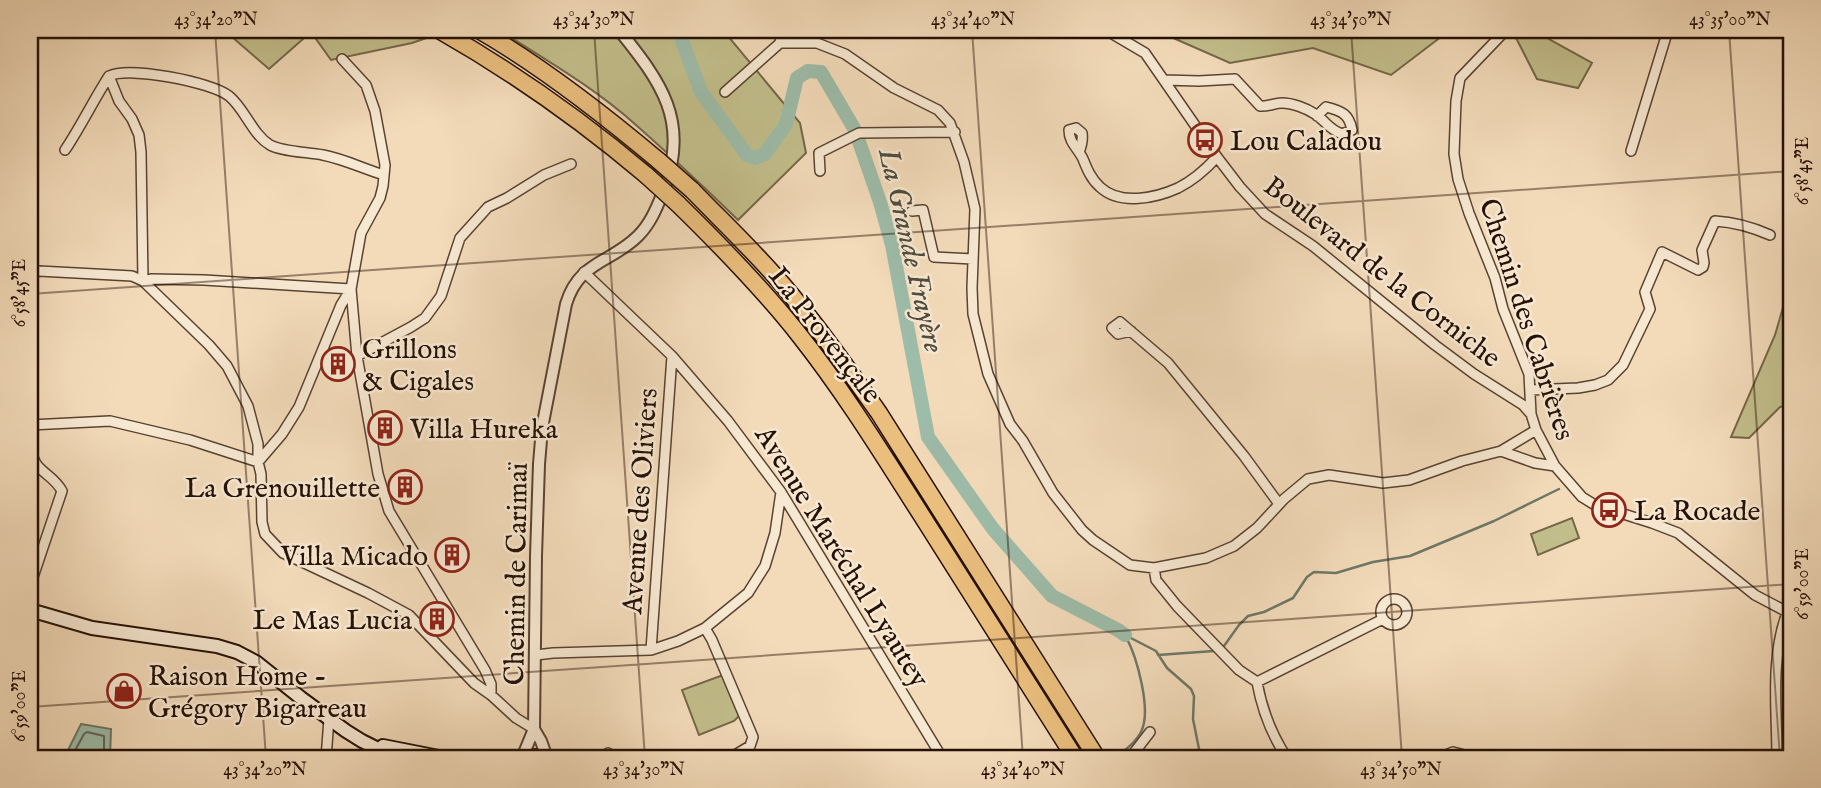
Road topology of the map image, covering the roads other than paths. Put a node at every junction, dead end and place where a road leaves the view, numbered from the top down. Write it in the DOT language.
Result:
graph roads {
  1 [pos="439,30"];
  2 [pos="479,30"];
  3 [pos="619,30"];
  4 [pos="782,30"];
  5 [pos="1106,30"];
  6 [pos="1506,30"];
  7 [pos="1668,30"];
  8 [pos="780,43"];
  9 [pos="342,59"];
  10 [pos="109,76"];
  11 [pos="1164,80"];
  12 [pos="725,92"];
  13 [pos="1317,116"];
  14 [pos="955,132"];
  15 [pos="65,150"];
  16 [pos="1631,151"];
  17 [pos="1079,152"];
  18 [pos="1217,157"];
  19 [pos="571,164"];
  20 [pos="820,170"];
  21 [pos="384,175"];
  22 [pos="912,211"];
  23 [pos="1770,235"];
  24 [pos="973,259"];
  25 [pos="31,270"];
  26 [pos="584,272"];
  27 [pos="143,281"];
  28 [pos="351,289"];
  29 [pos="1131,331"];
  30 [pos="30,337"];
  31 [pos="357,356"];
  32 [pos="672,356"];
  33 [pos="1530,390"];
  34 [pos="1531,414"];
  35 [pos="30,425"];
  36 [pos="1536,430"];
  37 [pos="1501,451"];
  38 [pos="258,462"];
  39 [pos="33,463"];
  40 [pos="1555,466"];
  41 [pos="781,492"];
  42 [pos="1279,504"];
  43 [pos="1154,568"];
  44 [pos="30,586"];
  45 [pos="30,610"];
  46 [pos="1789,613"];
  47 [pos="1383,619"];
  48 [pos="705,628"];
  49 [pos="651,650"];
  50 [pos="536,655"];
  51 [pos="1257,682"];
  52 [pos="491,695"];
  53 [pos="329,719"];
  54 [pos="534,729"];
  55 [pos="1150,732"];
  56 [pos="362,741"];
  57 [pos="938,751"];
  58 [pos="326,758"];
  59 [pos="396,758"];
  60 [pos="444,758"];
  61 [pos="523,758"];
  62 [pos="544,758"];
  63 [pos="730,758"];
  64 [pos="1075,758"];
  65 [pos="1097,758"];
  66 [pos="1130,758"];
  67 [pos="1287,758"];
  68 [pos="1415,758"];
  69 [pos="1445,758"];
  70 [pos="1463,758"];
  71 [pos="1777,758"];
  1 -- 64 [label="highway, La Provençale, bridge"];
  2 -- 65 [label="highway, La Provençale, bridge"];
  3 -- 26 [label="street, Chemin de Carimaï"];
  4 -- 8 [label="street"];
  5 -- 11 [label="street, Boulevard de la Corniche"];
  6 -- 33 [label="street, Chemin des Cabrières"];
  7 -- 16 [label="street"];
  8 -- 12 [label="street"];
  8 -- 14 [label="street"];
  9 -- 21 [label="street"];
  10 -- 15 [label="street"];
  10 -- 21 [label="street"];
  10 -- 27 [label="street"];
  11 -- 13 [label="street"];
  11 -- 18 [label="street, Boulevard de la Corniche"];
  14 -- 20 [label="street"];
  14 -- 24 [label="street"];
  17 -- 18 [label="street"];
  18 -- 34 [label="street, Boulevard de la Corniche"];
  19 -- 31 [label="street"];
  21 -- 28 [label="street"];
  22 -- 24 [label="street"];
  23 -- 33 [label="street"];
  24 -- 43 [label="street"];
  25 -- 27 [label="street"];
  25 -- 30 [label="street"];
  26 -- 32 [label="street, Avenue Maréchal Lyautey"];
  26 -- 50 [label="street, Chemin de Carimaï"];
  27 -- 28 [label="street"];
  27 -- 38 [label="street"];
  28 -- 31 [label="street"];
  28 -- 38 [label="street"];
  29 -- 42 [label="street"];
  31 -- 52 [label="street"];
  32 -- 41 [label="street, Avenue Maréchal Lyautey"];
  32 -- 49 [label="street, Avenue des Oliviers"];
  33 -- 34 [label="street, Chemin des Cabrières"];
  34 -- 36 [label="street, Chemin des Cabrières"];
  35 -- 38 [label="street"];
  35 -- 39 [label="street"];
  36 -- 37 [label="street"];
  36 -- 40 [label="street, Chemin des Cabrières"];
  37 -- 40 [label="street"];
  37 -- 42 [label="street"];
  38 -- 52 [label="street"];
  39 -- 44 [label="street"];
  40 -- 46 [label="street, Chemin des Cabrières"];
  41 -- 48 [label="street"];
  41 -- 57 [label="street, Avenue Maréchal Lyautey"];
  42 -- 43 [label="street"];
  43 -- 51 [label="street"];
  45 -- 53 [label="main road"];
  46 -- 71 [label="street, Chemin des Cabrières"];
  47 -- 51 [label="street"];
  48 -- 49 [label="street"];
  48 -- 63 [label="street"];
  49 -- 50 [label="street"];
  50 -- 54 [label="street, Chemin de Carimaï"];
  51 -- 67 [label="street"];
  52 -- 54 [label="street"];
  53 -- 56 [label="main road"];
  53 -- 58 [label="street"];
  54 -- 61 [label="street, Chemin de Carimaï"];
  54 -- 62 [label="street"];
  55 -- 66 [label="street"];
  56 -- 59 [label="main road"];
  56 -- 60 [label="main road"];
  61 -- 62 [label="main road"];
  68 -- 69 [label="street"];
  69 -- 70 [label="street"];
}
